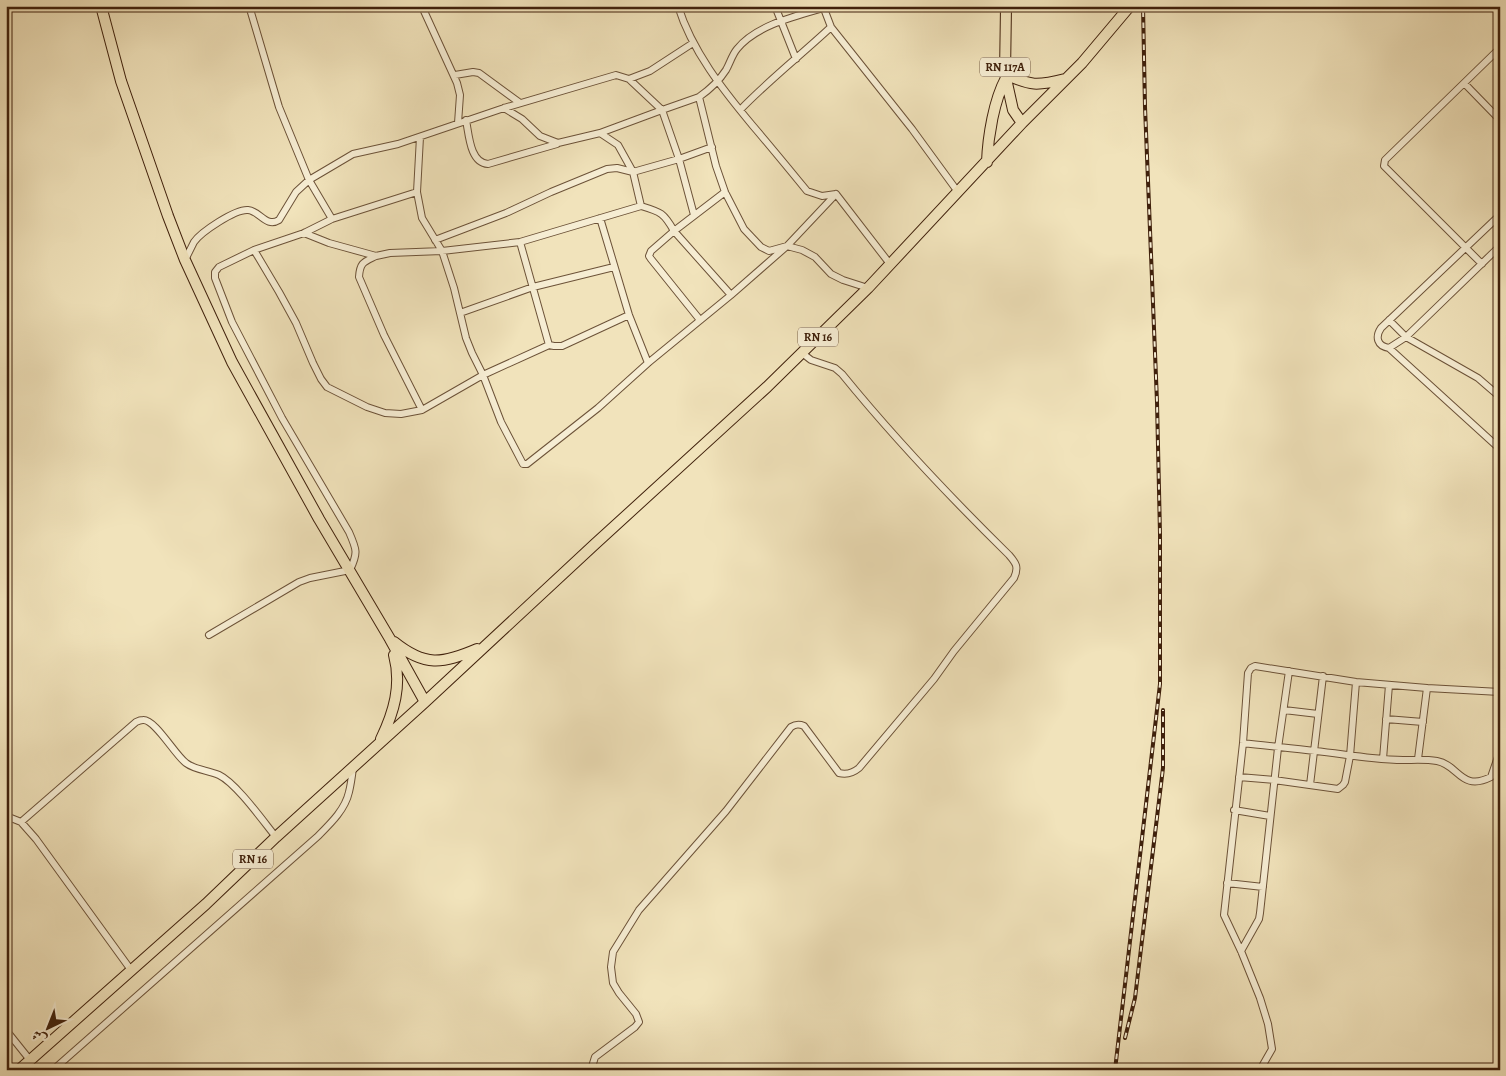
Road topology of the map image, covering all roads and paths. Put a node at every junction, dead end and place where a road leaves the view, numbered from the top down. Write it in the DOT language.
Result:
graph roads {
  1 [pos="101,6"];
  2 [pos="424,6"];
  3 [pos="775,6"];
  4 [pos="1006,6"];
  5 [pos="1130,6"];
  6 [pos="679,7"];
  7 [pos="826,7"];
  8 [pos="250,9"];
  9 [pos="782,22"];
  10 [pos="831,28"];
  11 [pos="693,43"];
  12 [pos="1500,48"];
  13 [pos="796,60"];
  14 [pos="455,75"];
  15 [pos="1006,76"];
  16 [pos="629,79"];
  17 [pos="1066,79"];
  18 [pos="718,81"];
  19 [pos="1464,83"];
  20 [pos="699,98"];
  21 [pos="520,103"];
  22 [pos="504,108"];
  23 [pos="662,110"];
  24 [pos="740,110"];
  25 [pos="466,120"];
  26 [pos="1500,120"];
  27 [pos="458,123"];
  28 [pos="1022,123"];
  29 [pos="600,133"];
  30 [pos="420,137"];
  31 [pos="558,143"];
  32 [pos="712,147"];
  33 [pos="679,159"];
  34 [pos="987,162"];
  35 [pos="633,172"];
  36 [pos="309,180"];
  37 [pos="417,192"];
  38 [pos="725,192"];
  39 [pos="958,192"];
  40 [pos="836,194"];
  41 [pos="641,206"];
  42 [pos="694,215"];
  43 [pos="1500,215"];
  44 [pos="600,218"];
  45 [pos="332,219"];
  46 [pos="674,231"];
  47 [pos="304,233"];
  48 [pos="435,240"];
  49 [pos="520,242"];
  50 [pos="788,246"];
  51 [pos="1500,246"];
  52 [pos="1465,248"];
  53 [pos="254,250"];
  54 [pos="442,251"];
  55 [pos="376,256"];
  56 [pos="185,260"];
  57 [pos="890,264"];
  58 [pos="1482,264"];
  59 [pos="614,267"];
  60 [pos="533,287"];
  61 [pos="868,288"];
  62 [pos="731,295"];
  63 [pos="460,313"];
  64 [pos="629,315"];
  65 [pos="700,320"];
  66 [pos="1389,320"];
  67 [pos="1406,337"];
  68 [pos="549,345"];
  69 [pos="1389,348"];
  70 [pos="802,353"];
  71 [pos="648,363"];
  72 [pos="484,375"];
  73 [pos="1499,396"];
  74 [pos="422,410"];
  75 [pos="1500,449"];
  76 [pos="350,570"];
  77 [pos="209,635"];
  78 [pos="390,639"];
  79 [pos="485,646"];
  80 [pos="1289,671"];
  81 [pos="1323,676"];
  82 [pos="1356,682"];
  83 [pos="1390,685"];
  84 [pos="1427,688"];
  85 [pos="1500,692"];
  86 [pos="425,702"];
  87 [pos="1284,710"];
  88 [pos="1318,714"];
  89 [pos="1386,719"];
  90 [pos="1423,722"];
  91 [pos="379,743"];
  92 [pos="1243,743"];
  93 [pos="1278,748"];
  94 [pos="1314,751"];
  95 [pos="1500,751"];
  96 [pos="1350,756"];
  97 [pos="1383,759"];
  98 [pos="1418,759"];
  99 [pos="354,767"];
  100 [pos="1239,777"];
  101 [pos="1274,780"];
  102 [pos="1310,785"];
  103 [pos="1234,810"];
  104 [pos="6,816"];
  105 [pos="1270,816"];
  106 [pos="21,822"];
  107 [pos="276,837"];
  108 [pos="1227,883"];
  109 [pos="1263,887"];
  110 [pos="1241,951"];
  111 [pos="131,970"];
  112 [pos="6,1030"];
  113 [pos="30,1060"];
  114 [pos="19,1070"];
  115 [pos="53,1070"];
  116 [pos="590,1070"];
  117 [pos="1260,1070"];
  1 -- 56 [label="main road"];
  2 -- 14 [label="street"];
  3 -- 9 [label="street"];
  4 -- 15 [label="main road, RN 117A"];
  5 -- 17 [label="main road, RN 16"];
  6 -- 11 [label="street"];
  7 -- 9 [label="street"];
  7 -- 10 [label="street"];
  8 -- 36 [label="street"];
  9 -- 13 [label="street"];
  9 -- 18 [label="street"];
  10 -- 13 [label="street"];
  10 -- 39 [label="street"];
  11 -- 16 [label="street"];
  11 -- 18 [label="street"];
  12 -- 19 [label="street"];
  13 -- 24 [label="street"];
  14 -- 21 [label="street"];
  14 -- 27 [label="street"];
  15 -- 17 [label="main road"];
  15 -- 28 [label="main road, RN 117A"];
  15 -- 34 [label="main road"];
  16 -- 21 [label="street"];
  16 -- 23 [label="street"];
  17 -- 28 [label="main road, RN 16"];
  18 -- 20 [label="street"];
  18 -- 24 [label="street"];
  19 -- 26 [label="street"];
  19 -- 52 [label="street"];
  20 -- 23 [label="street"];
  20 -- 32 [label="street"];
  21 -- 22 [label="street"];
  22 -- 25 [label="street"];
  22 -- 31 [label="street"];
  23 -- 29 [label="street"];
  23 -- 33 [label="street"];
  24 -- 40 [label="street"];
  25 -- 27 [label="street"];
  25 -- 31 [label="street"];
  27 -- 30 [label="street"];
  28 -- 34 [label="main road, RN 16"];
  29 -- 31 [label="street"];
  29 -- 35 [label="street"];
  30 -- 36 [label="street"];
  30 -- 37 [label="street"];
  32 -- 33 [label="street"];
  32 -- 38 [label="street"];
  33 -- 35 [label="street"];
  33 -- 42 [label="street"];
  34 -- 39 [label="main road, RN 16"];
  35 -- 41 [label="street"];
  35 -- 48 [label="street"];
  36 -- 45 [label="street"];
  36 -- 56 [label="street"];
  37 -- 45 [label="street"];
  37 -- 48 [label="street"];
  38 -- 42 [label="street"];
  38 -- 50 [label="street"];
  39 -- 57 [label="main road, RN 16"];
  40 -- 50 [label="street"];
  40 -- 57 [label="street"];
  41 -- 44 [label="street"];
  41 -- 46 [label="street"];
  42 -- 46 [label="street"];
  43 -- 52 [label="street"];
  44 -- 49 [label="street"];
  44 -- 59 [label="street"];
  45 -- 47 [label="street"];
  46 -- 62 [label="street"];
  46 -- 65 [label="street"];
  47 -- 53 [label="street"];
  47 -- 55 [label="street"];
  48 -- 54 [label="street"];
  49 -- 54 [label="street"];
  49 -- 60 [label="street"];
  50 -- 61 [label="street"];
  50 -- 62 [label="street"];
  51 -- 58 [label="street"];
  52 -- 58 [label="street"];
  52 -- 66 [label="street"];
  53 -- 74 [label="street"];
  53 -- 76 [label="street"];
  54 -- 55 [label="street"];
  54 -- 63 [label="street"];
  55 -- 74 [label="street"];
  56 -- 76 [label="main road"];
  57 -- 61 [label="main road, RN 16"];
  58 -- 67 [label="street"];
  59 -- 60 [label="street"];
  59 -- 64 [label="street"];
  60 -- 63 [label="street"];
  60 -- 68 [label="street"];
  61 -- 70 [label="main road, RN 16"];
  62 -- 65 [label="street"];
  63 -- 72 [label="street"];
  64 -- 68 [label="street"];
  64 -- 71 [label="street"];
  65 -- 71 [label="street"];
  66 -- 67 [label="street"];
  66 -- 69 [label="street"];
  67 -- 69 [label="street"];
  67 -- 73 [label="street"];
  68 -- 72 [label="street"];
  69 -- 75 [label="street"];
  70 -- 79 [label="main road, RN 16"];
  70 -- 116 [label="street"];
  71 -- 72 [label="street"];
  72 -- 74 [label="street"];
  76 -- 77 [label="street"];
  76 -- 78 [label="main road"];
  78 -- 79 [label="main road"];
  78 -- 86 [label="main road"];
  78 -- 91 [label="main road"];
  79 -- 86 [label="main road, RN 16"];
  80 -- 81 [label="street"];
  80 -- 87 [label="street"];
  80 -- 92 [label="street"];
  81 -- 82 [label="street"];
  81 -- 88 [label="street"];
  82 -- 83 [label="street"];
  82 -- 96 [label="street"];
  83 -- 84 [label="street"];
  83 -- 89 [label="street"];
  84 -- 85 [label="street"];
  84 -- 90 [label="street"];
  86 -- 91 [label="main road, RN 16"];
  87 -- 88 [label="street"];
  87 -- 93 [label="street"];
  88 -- 94 [label="street"];
  89 -- 90 [label="street"];
  89 -- 97 [label="street"];
  90 -- 98 [label="street"];
  91 -- 99 [label="main road, RN 16"];
  92 -- 93 [label="street"];
  92 -- 100 [label="street"];
  93 -- 94 [label="street"];
  93 -- 101 [label="street"];
  94 -- 96 [label="street"];
  94 -- 102 [label="street"];
  95 -- 98 [label="street"];
  96 -- 97 [label="street"];
  96 -- 102 [label="street"];
  97 -- 98 [label="street"];
  99 -- 107 [label="main road, RN 16"];
  99 -- 115 [label="street"];
  100 -- 101 [label="street"];
  100 -- 103 [label="street"];
  101 -- 102 [label="street"];
  101 -- 105 [label="street"];
  103 -- 105 [label="street"];
  103 -- 108 [label="street"];
  104 -- 106 [label="street"];
  105 -- 109 [label="street"];
  106 -- 107 [label="street"];
  106 -- 111 [label="street"];
  107 -- 111 [label="main road, RN 16"];
  108 -- 109 [label="street"];
  108 -- 110 [label="street"];
  109 -- 110 [label="street"];
  110 -- 117 [label="street"];
  111 -- 113 [label="main road, RN 16"];
  112 -- 113 [label="street"];
  113 -- 114 [label="main road, RN 16"];
}
